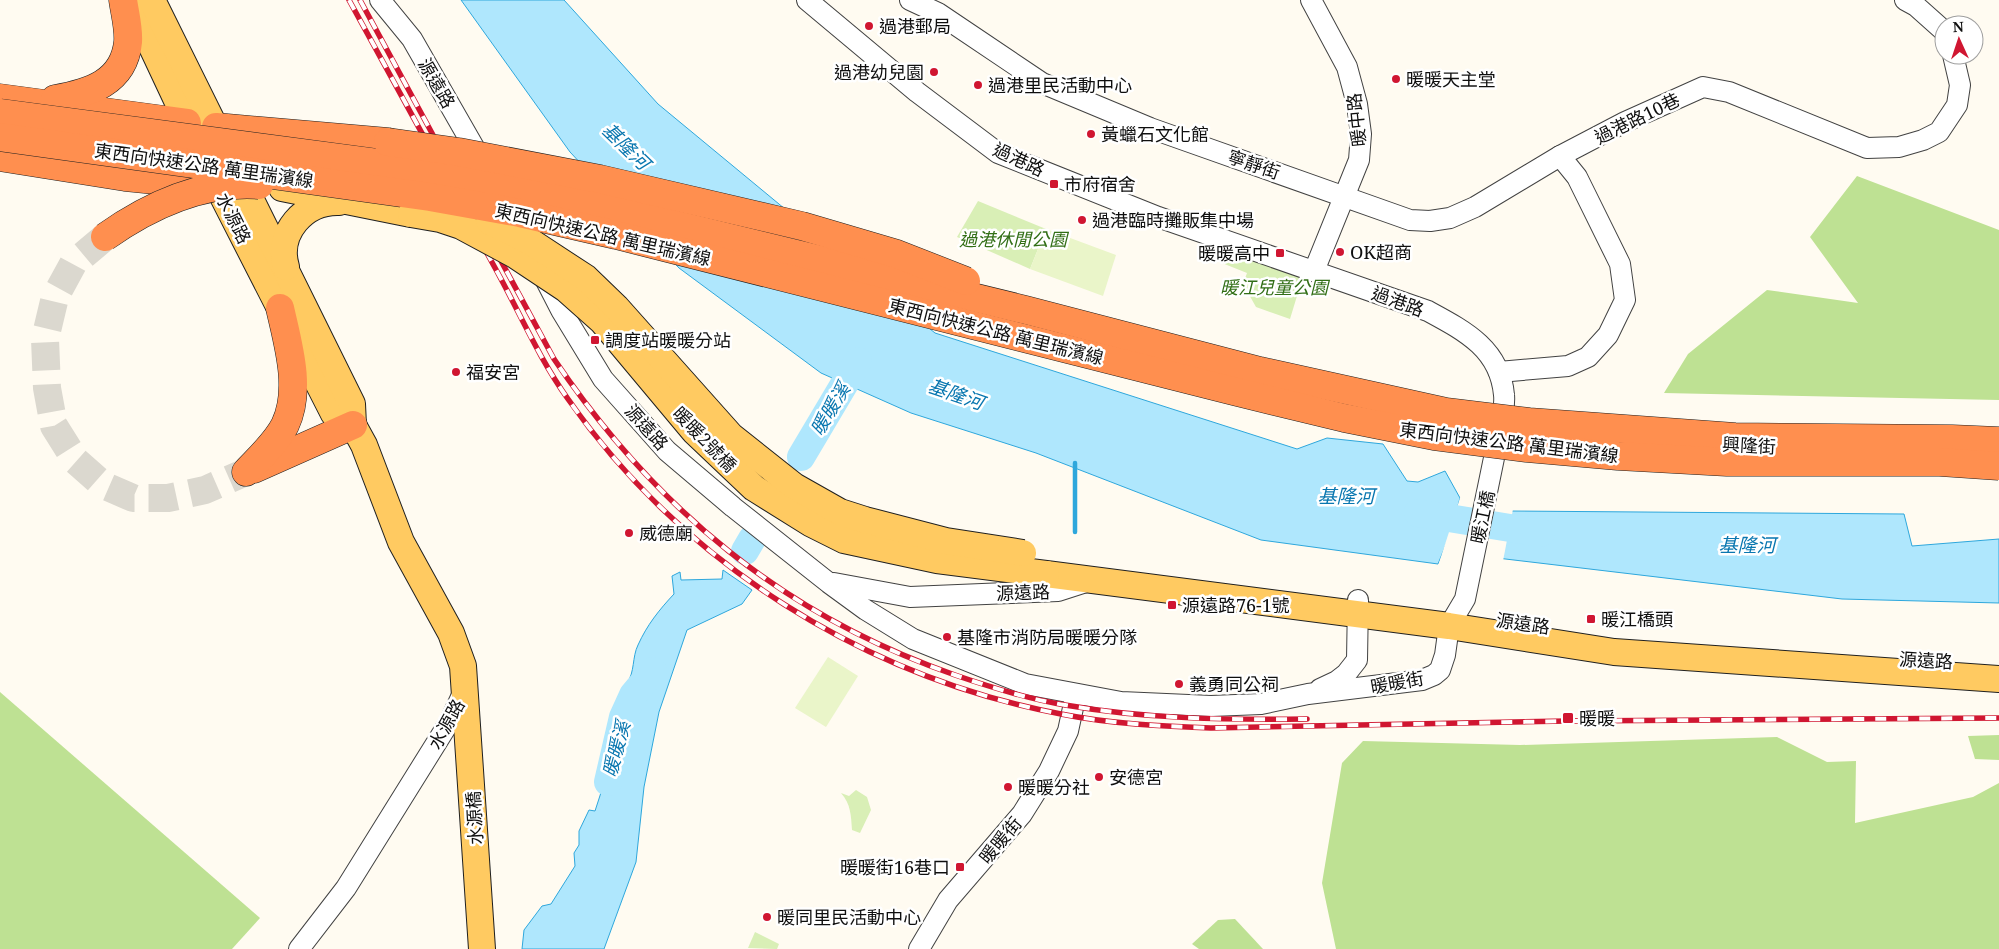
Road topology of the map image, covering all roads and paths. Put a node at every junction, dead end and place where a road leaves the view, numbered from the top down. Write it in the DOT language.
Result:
graph roads {
  1 [pos="123,0"];
  2 [pos="130,0"];
  3 [pos="152,0"];
  4 [pos="380,0"];
  5 [pos="807,0"];
  6 [pos="910,0"];
  7 [pos="1311,0"];
  8 [pos="1905,0"];
  9 [pos="1934,22"];
  10 [pos="1955,65"];
  11 [pos="7,104"];
  12 [pos="187,123"];
  13 [pos="216,127"];
  14 [pos="0,136"];
  15 [pos="0,144"];
  16 [pos="1560,156"];
  17 [pos="0,157"];
  18 [pos="214,179"];
  19 [pos="242,180"];
  20 [pos="1344,195"];
  21 [pos="419,202"];
  22 [pos="357,203"];
  23 [pos="1475,207"];
  24 [pos="104,238"];
  25 [pos="1314,271"];
  26 [pos="288,274"];
  27 [pos="280,308"];
  28 [pos="1026,310"];
  29 [pos="1499,372"];
  30 [pos="353,425"];
  31 [pos="1499,435"];
  32 [pos="1999,441"];
  33 [pos="1999,456"];
  34 [pos="1999,466"];
  35 [pos="1047,565"];
  36 [pos="1093,580"];
  37 [pos="830,583"];
  38 [pos="1357,607"];
  39 [pos="1457,613"];
  40 [pos="1999,665"];
  41 [pos="1999,679"];
  42 [pos="466,687"];
  43 [pos="1076,694"];
  44 [pos="1308,694"];
  45 [pos="299,949"];
  46 [pos="482,949"];
  47 [pos="918,949"];
  1 -- 11 [label="highway"];
  2 -- 12 [label="main road, 水源路"];
  3 -- 13 [label="main road, 水源路"];
  4 -- 37 [label="street, 源遠路"];
  5 -- 25 [label="street, 過港路"];
  6 -- 20 [label="street, 寧靜街"];
  7 -- 20 [label="street, 暖中路"];
  8 -- 9 [label="street"];
  10 -- 16 [label="street, 過港路10巷"];
  11 -- 12 [label="highway"];
  11 -- 28 [label="highway, 東西向快速公路 萬里瑞濱線, bridge"];
  12 -- 13 [label="main road"];
  12 -- 18 [label="main road, 水源路"];
  13 -- 19 [label="main road, 水源路"];
  13 -- 21 [label="main road"];
  13 -- 28 [label="highway, bridge"];
  14 -- 21 [label="highway, 東西向快速公路 萬里瑞濱線, bridge"];
  15 -- 18 [label="highway"];
  16 -- 23 [label="street, 過港路10巷"];
  16 -- 29 [label="street"];
  17 -- 18 [label="highway"];
  18 -- 19 [label="main road"];
  18 -- 27 [label="main road, 水源路"];
  19 -- 22 [label="main road"];
  19 -- 26 [label="main road, 水源路"];
  20 -- 23 [label="street, 寧靜街"];
  20 -- 25 [label="street, 暖中路"];
  21 -- 22 [label="main road"];
  21 -- 24 [label="highway, bridge"];
  21 -- 34 [label="highway, 東西向快速公路 萬里瑞濱線, bridge"];
  21 -- 35 [label="main road, 暖暖2號橋, bridge"];
  22 -- 26 [label="main road"];
  25 -- 29 [label="street, 過港路"];
  26 -- 30 [label="main road, 水源路"];
  27 -- 30 [label="main road, 水源路"];
  27 -- 30 [label="highway"];
  28 -- 32 [label="highway, 東西向快速公路 萬里瑞濱線, bridge"];
  29 -- 31 [label="street, 過港路"];
  30 -- 42 [label="main road, 水源路"];
  31 -- 33 [label="street, 興隆街"];
  31 -- 39 [label="street, 暖江橋"];
  35 -- 36 [label="main road, 源遠路"];
  35 -- 38 [label="main road, 源遠路"];
  36 -- 37 [label="street, 源遠路"];
  36 -- 38 [label="main road, 源遠路"];
  37 -- 43 [label="street, 暖暖街"];
  38 -- 39 [label="main road, 源遠路"];
  38 -- 44 [label="street, 暖暖街"];
  39 -- 40 [label="main road, 源遠路"];
  39 -- 41 [label="main road, 源遠路"];
  39 -- 44 [label="street, 暖暖街"];
  42 -- 45 [label="street, 水源路"];
  42 -- 46 [label="main road, 水源橋"];
  43 -- 44 [label="street, 暖暖街"];
  43 -- 47 [label="street, 暖暖街"];
}
